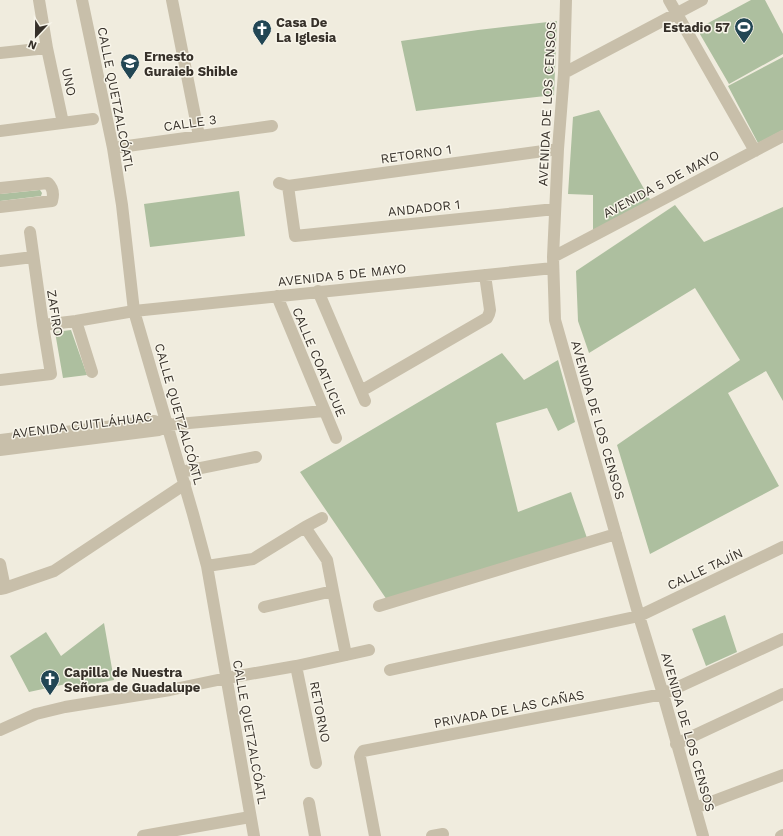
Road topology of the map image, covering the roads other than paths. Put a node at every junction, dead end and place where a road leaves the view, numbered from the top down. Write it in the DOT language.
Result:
graph roads {
  1 [pos="39,0"];
  2 [pos="82,0"];
  3 [pos="172,0"];
  4 [pos="566,0"];
  5 [pos="669,0"];
  6 [pos="702,0"];
  7 [pos="676,14"];
  8 [pos="47,48"];
  9 [pos="0,53"];
  10 [pos="564,73"];
  11 [pos="94,119"];
  12 [pos="63,123"];
  13 [pos="272,126"];
  14 [pos="0,132"];
  15 [pos="199,136"];
  16 [pos="783,136"];
  17 [pos="113,148"];
  18 [pos="558,149"];
  19 [pos="755,151"];
  20 [pos="0,188"];
  21 [pos="0,207"];
  22 [pos="555,209"];
  23 [pos="30,232"];
  24 [pos="295,236"];
  25 [pos="33,257"];
  26 [pos="0,261"];
  27 [pos="553,262"];
  28 [pos="485,275"];
  29 [pos="318,291"];
  30 [pos="276,296"];
  31 [pos="134,311"];
  32 [pos="76,321"];
  33 [pos="43,325"];
  34 [pos="92,372"];
  35 [pos="0,380"];
  36 [pos="324,411"];
  37 [pos="167,425"];
  38 [pos="336,438"];
  39 [pos="0,440"];
  40 [pos="0,450"];
  41 [pos="256,457"];
  42 [pos="181,472"];
  43 [pos="185,484"];
  44 [pos="322,518"];
  45 [pos="305,527"];
  46 [pos="616,534"];
  47 [pos="783,547"];
  48 [pos="0,564"];
  49 [pos="207,566"];
  50 [pos="2,588"];
  51 [pos="333,591"];
  52 [pos="379,606"];
  53 [pos="264,607"];
  54 [pos="639,616"];
  55 [pos="783,639"];
  56 [pos="369,650"];
  57 [pos="346,655"];
  58 [pos="296,666"];
  59 [pos="390,670"];
  60 [pos="227,678"];
  61 [pos="663,694"];
  62 [pos="783,694"];
  63 [pos="0,730"];
  64 [pos="676,744"];
  65 [pos="316,764"];
  66 [pos="783,775"];
  67 [pos="309,803"];
  68 [pos="695,808"];
  69 [pos="250,817"];
  70 [pos="143,836"];
  71 [pos="254,836"];
  72 [pos="315,836"];
  73 [pos="375,836"];
  74 [pos="703,836"];
  1 -- 8 [label="street, UNO"];
  2 -- 17 [label="street, CALLE QUETZALCÓATL"];
  3 -- 15 [label="street"];
  4 -- 10 [label="street, AVENIDA DE LOS CENSOS"];
  5 -- 7 [label="street"];
  6 -- 7 [label="street"];
  7 -- 10 [label="street"];
  7 -- 19 [label="street"];
  8 -- 9 [label="street"];
  8 -- 12 [label="street, UNO"];
  10 -- 18 [label="street, AVENIDA DE LOS CENSOS"];
  11 -- 12 [label="street"];
  12 -- 14 [label="street"];
  13 -- 15 [label="street, CALLE 3"];
  15 -- 17 [label="street, CALLE 3"];
  16 -- 19 [label="street, AVENIDA 5 DE MAYO"];
  17 -- 31 [label="street, CALLE QUETZALCÓATL"];
  18 -- 22 [label="street, AVENIDA DE LOS CENSOS"];
  18 -- 24 [label="street, RETORNO 1"];
  19 -- 27 [label="street, AVENIDA 5 DE MAYO"];
  20 -- 21 [label="street"];
  22 -- 24 [label="street, ANDADOR 1"];
  22 -- 27 [label="street, AVENIDA DE LOS CENSOS"];
  23 -- 25 [label="street, ZAFIRO"];
  25 -- 26 [label="street"];
  25 -- 33 [label="street, ZAFIRO"];
  27 -- 28 [label="street, AVENIDA 5 DE MAYO"];
  27 -- 46 [label="street, AVENIDA DE LOS CENSOS"];
  28 -- 29 [label="street, AVENIDA 5 DE MAYO"];
  28 -- 29 [label="street"];
  29 -- 30 [label="street, AVENIDA 5 DE MAYO"];
  30 -- 31 [label="street, AVENIDA 5 DE MAYO"];
  30 -- 36 [label="street, CALLE COATLICUE"];
  31 -- 32 [label="street"];
  31 -- 37 [label="street, CALLE QUETZALCÓATL"];
  32 -- 33 [label="street"];
  32 -- 34 [label="street"];
  33 -- 35 [label="street, ZAFIRO"];
  36 -- 37 [label="street, AVENIDA CUITLÁHUAC"];
  36 -- 38 [label="street, CALLE COATLICUE"];
  37 -- 39 [label="street, AVENIDA CUITLÁHUAC"];
  37 -- 40 [label="street, AVENIDA CUITLÁHUAC"];
  37 -- 42 [label="street, CALLE QUETZALCÓATL"];
  41 -- 42 [label="street"];
  42 -- 43 [label="street, CALLE QUETZALCÓATL"];
  43 -- 49 [label="street, CALLE QUETZALCÓATL"];
  43 -- 50 [label="street"];
  44 -- 45 [label="street"];
  45 -- 49 [label="street"];
  45 -- 51 [label="street"];
  46 -- 52 [label="street"];
  46 -- 54 [label="street, AVENIDA DE LOS CENSOS"];
  47 -- 54 [label="street, CALLE TAJÍN"];
  48 -- 50 [label="street"];
  49 -- 60 [label="street, CALLE QUETZALCÓATL"];
  51 -- 53 [label="street"];
  51 -- 57 [label="street"];
  54 -- 59 [label="street, CALLE TAJÍN"];
  54 -- 61 [label="street, AVENIDA DE LOS CENSOS"];
  55 -- 61 [label="street, PRIVADA DE LAS CAÑAS"];
  56 -- 57 [label="street, RETORNO"];
  57 -- 58 [label="street, RETORNO"];
  58 -- 60 [label="street, RETORNO"];
  58 -- 65 [label="street, RETORNO"];
  60 -- 63 [label="street, RETORNO"];
  60 -- 69 [label="street, CALLE QUETZALCÓATL"];
  61 -- 64 [label="street, AVENIDA DE LOS CENSOS"];
  61 -- 73 [label="street, PRIVADA DE LAS CAÑAS"];
  62 -- 64 [label="street"];
  64 -- 68 [label="street, AVENIDA DE LOS CENSOS"];
  66 -- 68 [label="street"];
  67 -- 72 [label="street"];
  68 -- 74 [label="street, AVENIDA DE LOS CENSOS"];
  69 -- 70 [label="street"];
  69 -- 71 [label="street, CALLE QUETZALCÓATL"];
}
